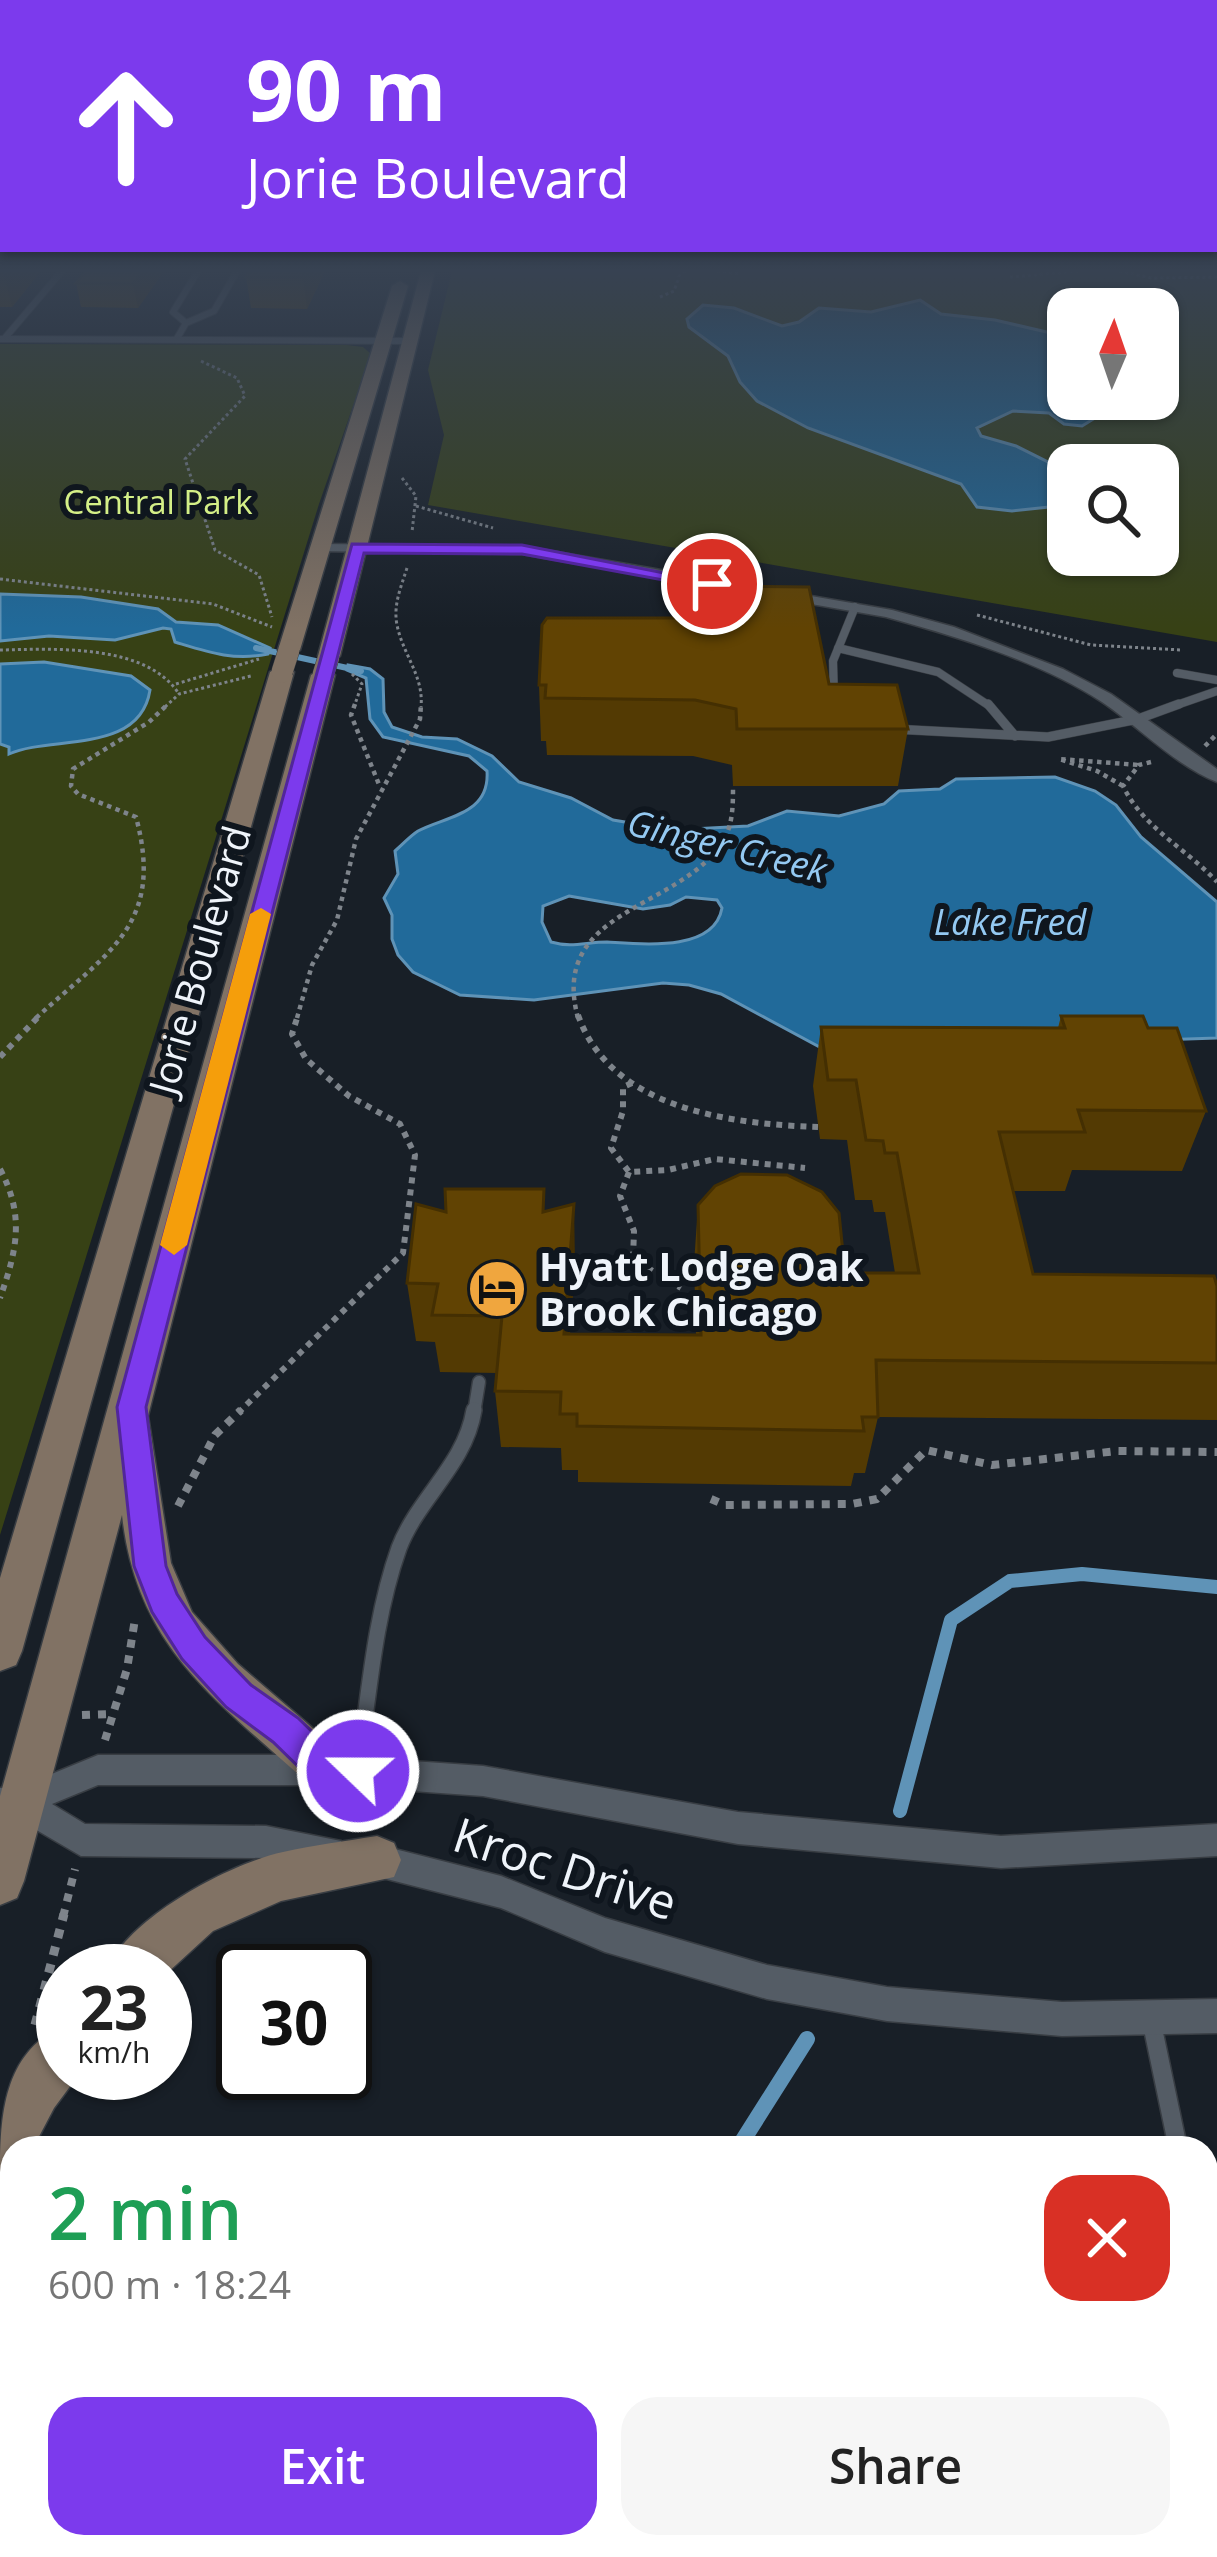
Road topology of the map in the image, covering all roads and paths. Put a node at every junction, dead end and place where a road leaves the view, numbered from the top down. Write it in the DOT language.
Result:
graph roads {
  1 [pos="242,390"];
  2 [pos="369,390"];
  3 [pos="398,390"];
  4 [pos="416,506"];
  5 [pos="410,547"];
  6 [pos="321,548"];
  7 [pos="358,548"];
  8 [pos="0,579"];
  9 [pos="855,607"];
  10 [pos="838,648"];
  11 [pos="0,650"];
  12 [pos="275,663"];
  13 [pos="333,667"];
  14 [pos="1177,673"];
  15 [pos="1217,680"];
  16 [pos="176,683"];
  17 [pos="1217,692"];
  18 [pos="179,694"];
  19 [pos="1205,695"];
  20 [pos="1217,704"];
  21 [pos="837,708"];
  22 [pos="1138,719"];
  23 [pos="884,729"];
  24 [pos="1015,736"];
  25 [pos="1154,761"];
  26 [pos="1138,765"];
  27 [pos="1217,777"];
  28 [pos="733,786"];
  29 [pos="1123,786"];
  30 [pos="380,787"];
  31 [pos="1217,882"];
  32 [pos="0,1057"];
  33 [pos="632,1083"];
  34 [pos="818,1127"];
  35 [pos="805,1168"];
  36 [pos="0,1169"];
  37 [pos="628,1172"];
  38 [pos="680,1288"];
  39 [pos="0,1298"];
  40 [pos="479,1382"];
  41 [pos="131,1407"];
  42 [pos="1217,1452"];
  43 [pos="711,1499"];
  44 [pos="150,1566"];
  45 [pos="0,1651"];
  46 [pos="98,1770"];
  47 [pos="342,1771"];
  48 [pos="10,1803"];
  49 [pos="81,1840"];
  50 [pos="1217,1840"];
  51 [pos="377,1860"];
  52 [pos="0,1881"];
  53 [pos="57,1944"];
  54 [pos="162,1944"];
  55 [pos="1217,2016"];
  56 [pos="1150,2018"];
  57 [pos="36,2094"];
  58 [pos="12,2136"];
  59 [pos="1175,2136"];
  1 -- 8 [label="path"];
  2 -- 6 [label="main road, Jorie Boulevard"];
  3 -- 7 [label="main road, Jorie Boulevard"];
  4 -- 5 [label="path"];
  5 -- 7 [label="street"];
  5 -- 9 [label="street"];
  5 -- 30 [label="path"];
  6 -- 7 [label="street"];
  6 -- 12 [label="main road, Jorie Boulevard"];
  7 -- 13 [label="main road, Jorie Boulevard"];
  9 -- 10 [label="lane"];
  9 -- 22 [label="street"];
  10 -- 21 [label="lane"];
  10 -- 24 [label="lane"];
  11 -- 16 [label="path"];
  12 -- 16 [label="path"];
  12 -- 18 [label="path"];
  12 -- 45 [label="main road, Jorie Boulevard"];
  13 -- 30 [label="path"];
  13 -- 41 [label="main road, Jorie Boulevard"];
  14 -- 15 [label="lane"];
  16 -- 18 [label="path"];
  17 -- 19 [label="lane"];
  18 -- 32 [label="path"];
  19 -- 20 [label="lane"];
  19 -- 22 [label="lane"];
  22 -- 24 [label="lane"];
  22 -- 27 [label="street"];
  23 -- 24 [label="lane"];
  25 -- 26 [label="path"];
  26 -- 29 [label="path"];
  26 -- 29 [label="path"];
  28 -- 33 [label="path"];
  29 -- 31 [label="path"];
  30 -- 44 [label="path"];
  33 -- 34 [label="path"];
  33 -- 37 [label="path"];
  35 -- 37 [label="path"];
  36 -- 39 [label="path"];
  37 -- 38 [label="path"];
  40 -- 47 [label="lane"];
  41 -- 44 [label="main road"];
  41 -- 48 [label="main road, Jorie Boulevard"];
  42 -- 43 [label="path"];
  44 -- 46 [label="path"];
  44 -- 47 [label="main road"];
  46 -- 47 [label="street, Kroc Drive"];
  46 -- 48 [label="street, Kroc Drive"];
  47 -- 50 [label="street, Kroc Drive"];
  48 -- 49 [label="street"];
  48 -- 52 [label="main road, Jorie Boulevard"];
  49 -- 51 [label="street, Kroc Drive"];
  49 -- 53 [label="path"];
  51 -- 54 [label="main road"];
  51 -- 56 [label="street, Kroc Drive"];
  55 -- 56 [label="street, Kroc Drive"];
  56 -- 59 [label="lane"];
  57 -- 58 [label="main road"];
}
